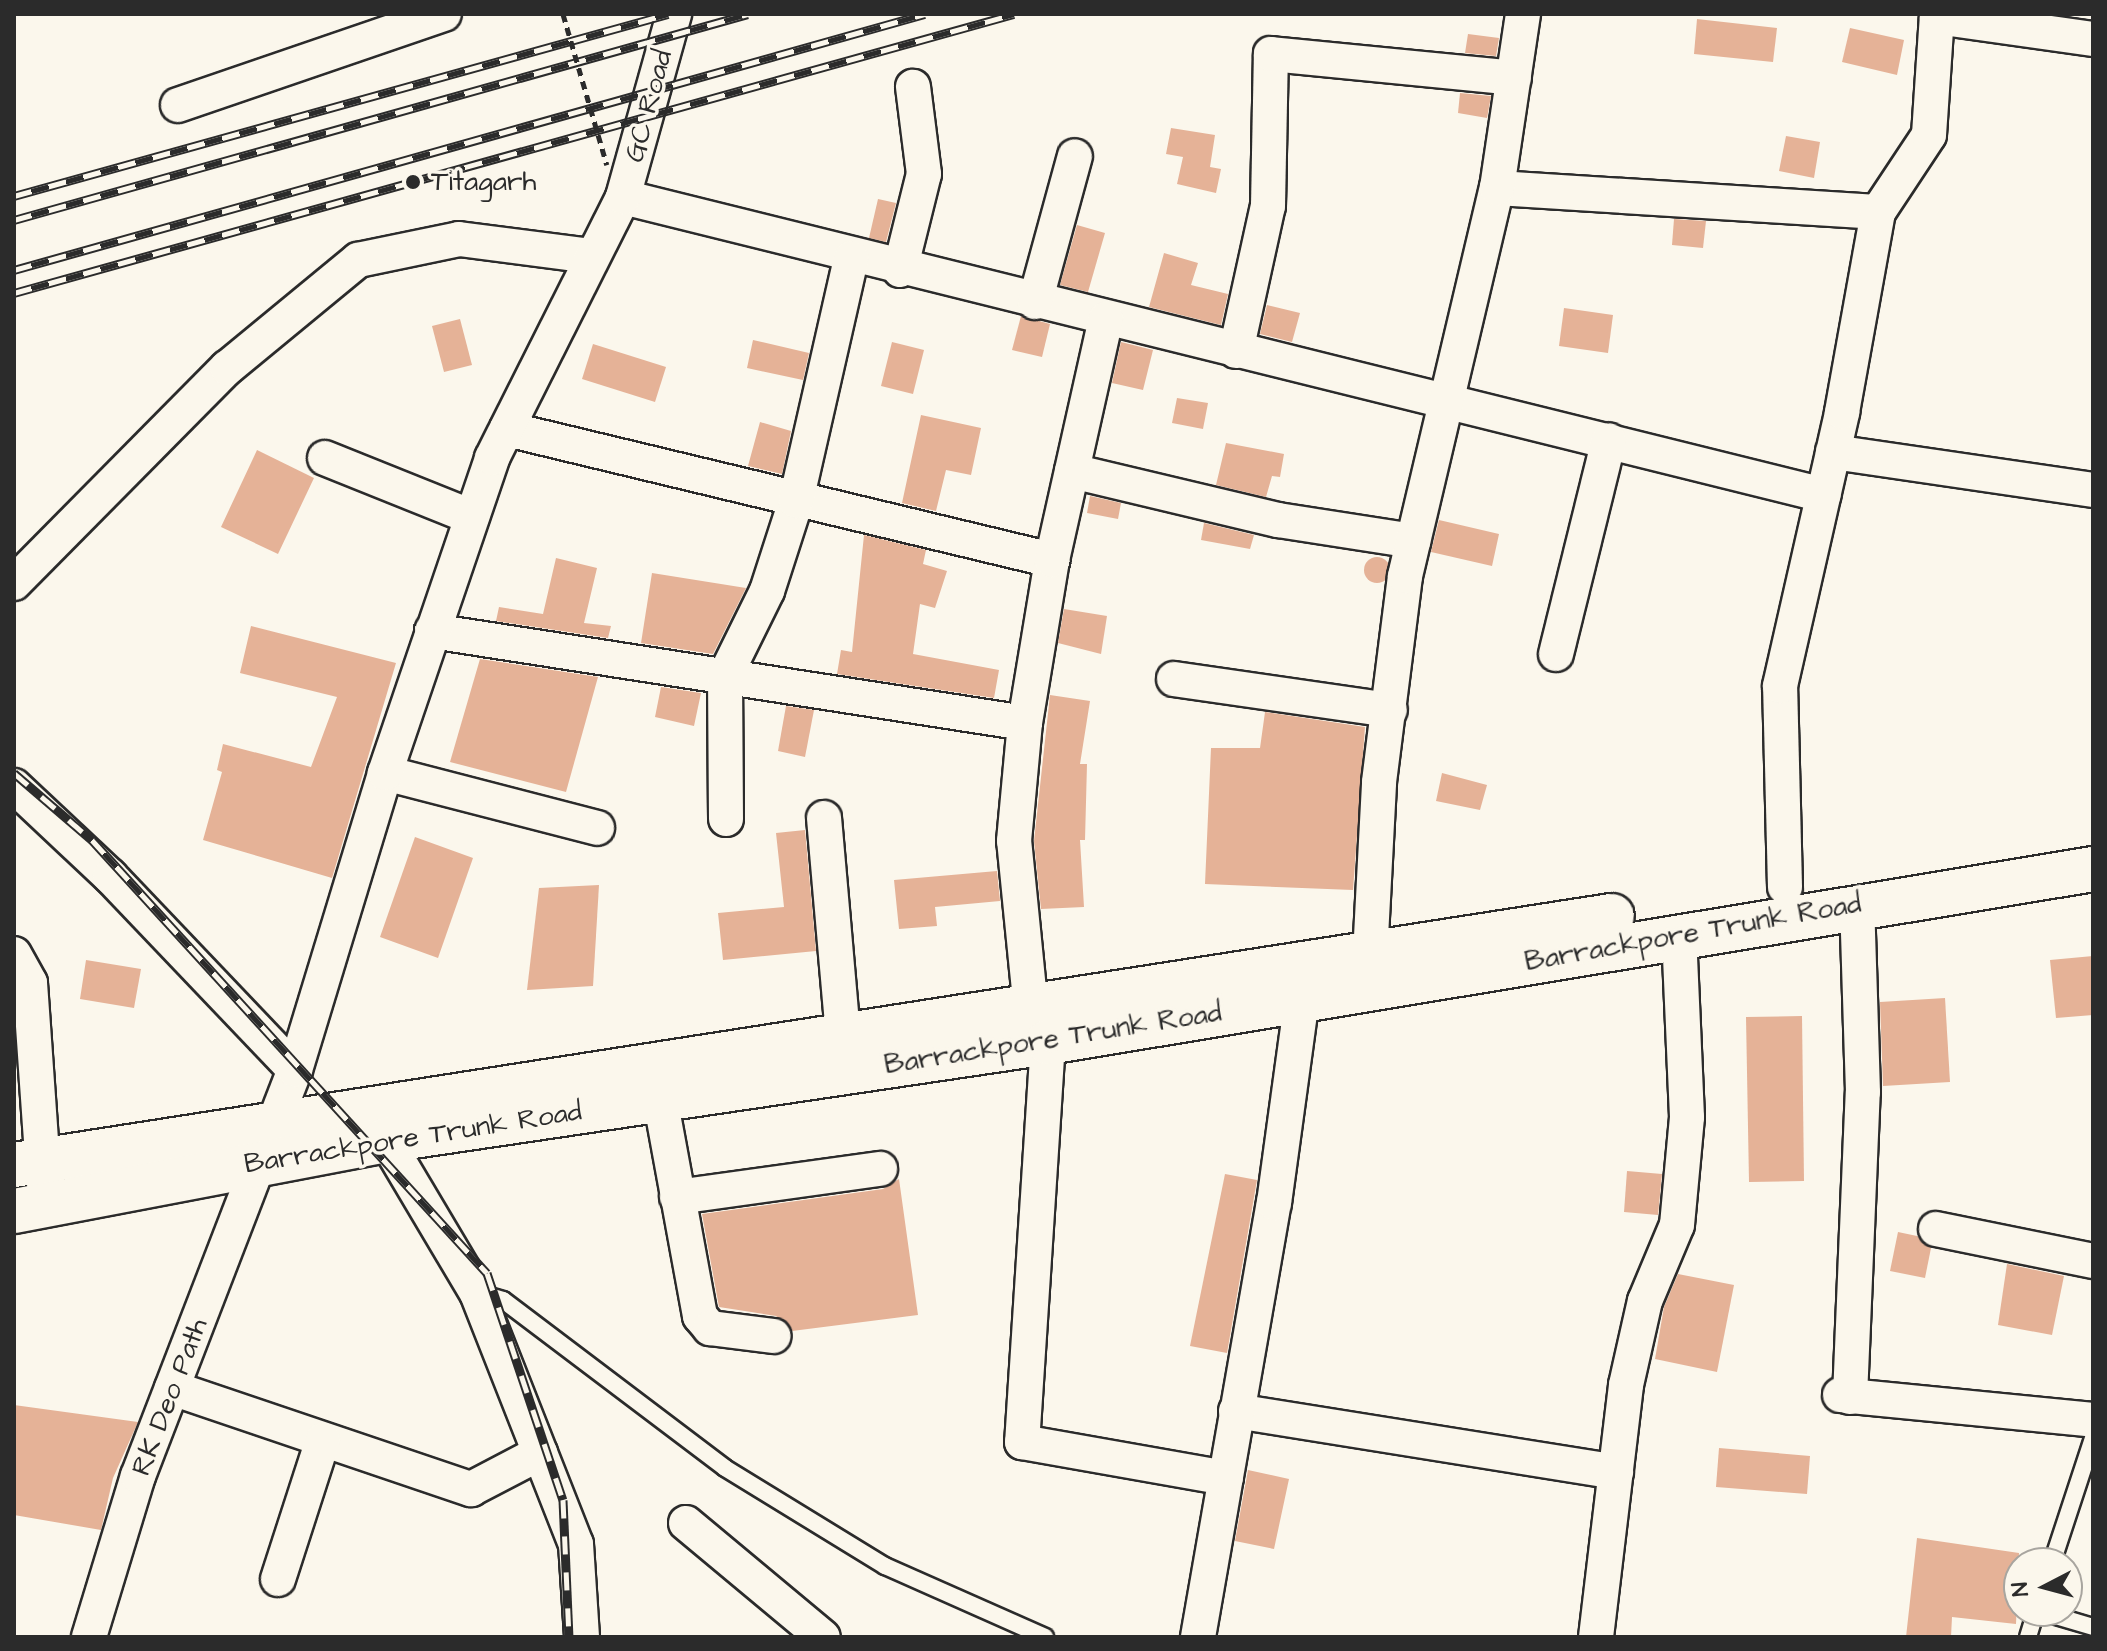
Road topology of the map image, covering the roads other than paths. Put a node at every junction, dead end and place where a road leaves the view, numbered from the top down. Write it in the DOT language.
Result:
graph roads {
  1 [pos="444,14"];
  2 [pos="674,14"];
  3 [pos="1523,14"];
  4 [pos="1937,16"];
  5 [pos="350,28"];
  6 [pos="2093,39"];
  7 [pos="1514,78"];
  8 [pos="913,87"];
  9 [pos="178,105"];
  10 [pos="1075,156"];
  11 [pos="1497,188"];
  12 [pos="623,197"];
  13 [pos="1878,212"];
  14 [pos="592,256"];
  15 [pos="851,258"];
  16 [pos="900,270"];
  17 [pos="1035,302"];
  18 [pos="1106,319"];
  19 [pos="1236,351"];
  20 [pos="1443,404"];
  21 [pos="507,429"];
  22 [pos="1609,440"];
  23 [pos="1833,452"];
  24 [pos="325,458"];
  25 [pos="1072,471"];
  26 [pos="2093,490"];
  27 [pos="1824,495"];
  28 [pos="796,501"];
  29 [pos="472,517"];
  30 [pos="1413,541"];
  31 [pos="1052,560"];
  32 [pos="14,583"];
  33 [pos="432,631"];
  34 [pos="1556,654"];
  35 [pos="725,676"];
  36 [pos="1174,679"];
  37 [pos="1390,710"];
  38 [pos="1025,723"];
  39 [pos="385,773"];
  40 [pos="14,786"];
  41 [pos="824,818"];
  42 [pos="726,819"];
  43 [pos="597,828"];
  44 [pos="2093,839"];
  45 [pos="2093,869"];
  46 [pos="1785,887"];
  47 [pos="1857,904"];
  48 [pos="1679,934"];
  49 [pos="14,954"];
  50 [pos="1370,956"];
  51 [pos="1302,999"];
  52 [pos="1040,1026"];
  53 [pos="843,1036"];
  54 [pos="295,1070"];
  55 [pos="660,1098"];
  56 [pos="278,1119"];
  57 [pos="386,1140"];
  58 [pos="28,1162"];
  59 [pos="262,1162"];
  60 [pos="880,1169"];
  61 [pos="677,1197"];
  62 [pos="30,1208"];
  63 [pos="1936,1229"];
  64 [pos="2093,1261"];
  65 [pos="477,1293"];
  66 [pos="773,1336"];
  67 [pos="172,1388"];
  68 [pos="1236,1411"];
  69 [pos="2093,1420"];
  70 [pos="2093,1438"];
  71 [pos="323,1440"];
  72 [pos="540,1453"];
  73 [pos="2090,1457"];
  74 [pos="1616,1472"];
  75 [pos="1226,1478"];
  76 [pos="686,1523"];
  77 [pos="2058,1547"];
  78 [pos="278,1579"];
  79 [pos="89,1637"];
  80 [pos="582,1637"];
  81 [pos="823,1637"];
  82 [pos="1045,1637"];
  83 [pos="1198,1637"];
  84 [pos="1596,1637"];
  1 -- 5 [label="street"];
  2 -- 12 [label="street, GC Road"];
  3 -- 7 [label="street"];
  4 -- 6 [label="street"];
  4 -- 13 [label="street"];
  5 -- 9 [label="street"];
  7 -- 11 [label="street"];
  7 -- 19 [label="street"];
  8 -- 16 [label="street"];
  10 -- 17 [label="street"];
  11 -- 13 [label="street"];
  11 -- 20 [label="street"];
  12 -- 14 [label="street, GC Road"];
  12 -- 15 [label="street"];
  13 -- 23 [label="street"];
  14 -- 21 [label="street, GC Road"];
  14 -- 32 [label="street"];
  15 -- 16 [label="street"];
  15 -- 28 [label="street"];
  16 -- 17 [label="street"];
  17 -- 18 [label="street"];
  18 -- 19 [label="street"];
  18 -- 25 [label="street"];
  19 -- 20 [label="street"];
  20 -- 22 [label="street"];
  20 -- 30 [label="street"];
  21 -- 28 [label="street"];
  21 -- 29 [label="street, GC Road"];
  22 -- 27 [label="street"];
  22 -- 34 [label="street"];
  23 -- 26 [label="street"];
  23 -- 27 [label="street"];
  24 -- 29 [label="street"];
  25 -- 30 [label="street"];
  25 -- 31 [label="street"];
  27 -- 46 [label="street"];
  28 -- 31 [label="street"];
  28 -- 35 [label="street"];
  29 -- 33 [label="street, GC Road"];
  30 -- 37 [label="street"];
  31 -- 38 [label="street"];
  33 -- 35 [label="street"];
  33 -- 39 [label="street, RK Deo Path"];
  35 -- 38 [label="street"];
  35 -- 42 [label="street"];
  36 -- 37 [label="street"];
  37 -- 50 [label="street"];
  38 -- 52 [label="street"];
  39 -- 43 [label="street"];
  39 -- 54 [label="street, RK Deo Path"];
  40 -- 54 [label="street"];
  41 -- 53 [label="street"];
  44 -- 46 [label="main road, Barrackpore Trunk Road"];
  45 -- 47 [label="main road, Barrackpore Trunk Road"];
  46 -- 50 [label="main road, Barrackpore Trunk Road"];
  47 -- 48 [label="main road, Barrackpore Trunk Road"];
  47 -- 69 [label="street"];
  48 -- 51 [label="main road, Barrackpore Trunk Road"];
  48 -- 74 [label="street"];
  49 -- 58 [label="street"];
  50 -- 52 [label="main road, Barrackpore Trunk Road"];
  51 -- 52 [label="main road, Barrackpore Trunk Road"];
  51 -- 68 [label="street"];
  52 -- 53 [label="main road, Barrackpore Trunk Road"];
  52 -- 55 [label="main road, Barrackpore Trunk Road"];
  52 -- 75 [label="street"];
  53 -- 56 [label="main road, Barrackpore Trunk Road"];
  54 -- 56 [label="street, RK Deo Path"];
  55 -- 57 [label="main road, Barrackpore Trunk Road"];
  55 -- 61 [label="street"];
  56 -- 58 [label="main road, Barrackpore Trunk Road"];
  56 -- 59 [label="street, RK Deo Path"];
  57 -- 59 [label="main road, Barrackpore Trunk Road"];
  57 -- 65 [label="street"];
  58 -- 62 [label="street"];
  59 -- 62 [label="main road, Barrackpore Trunk Road"];
  59 -- 67 [label="street, RK Deo Path"];
  60 -- 61 [label="street"];
  61 -- 66 [label="street"];
  63 -- 64 [label="street"];
  65 -- 72 [label="street"];
  65 -- 82 [label="lane"];
  67 -- 71 [label="street"];
  67 -- 79 [label="street, RK Deo Path"];
  68 -- 74 [label="street"];
  68 -- 75 [label="street"];
  70 -- 73 [label="lane"];
  71 -- 72 [label="street"];
  71 -- 78 [label="street"];
  72 -- 80 [label="street"];
  73 -- 77 [label="lane"];
  74 -- 84 [label="street"];
  75 -- 83 [label="street"];
  76 -- 81 [label="street"];
}
